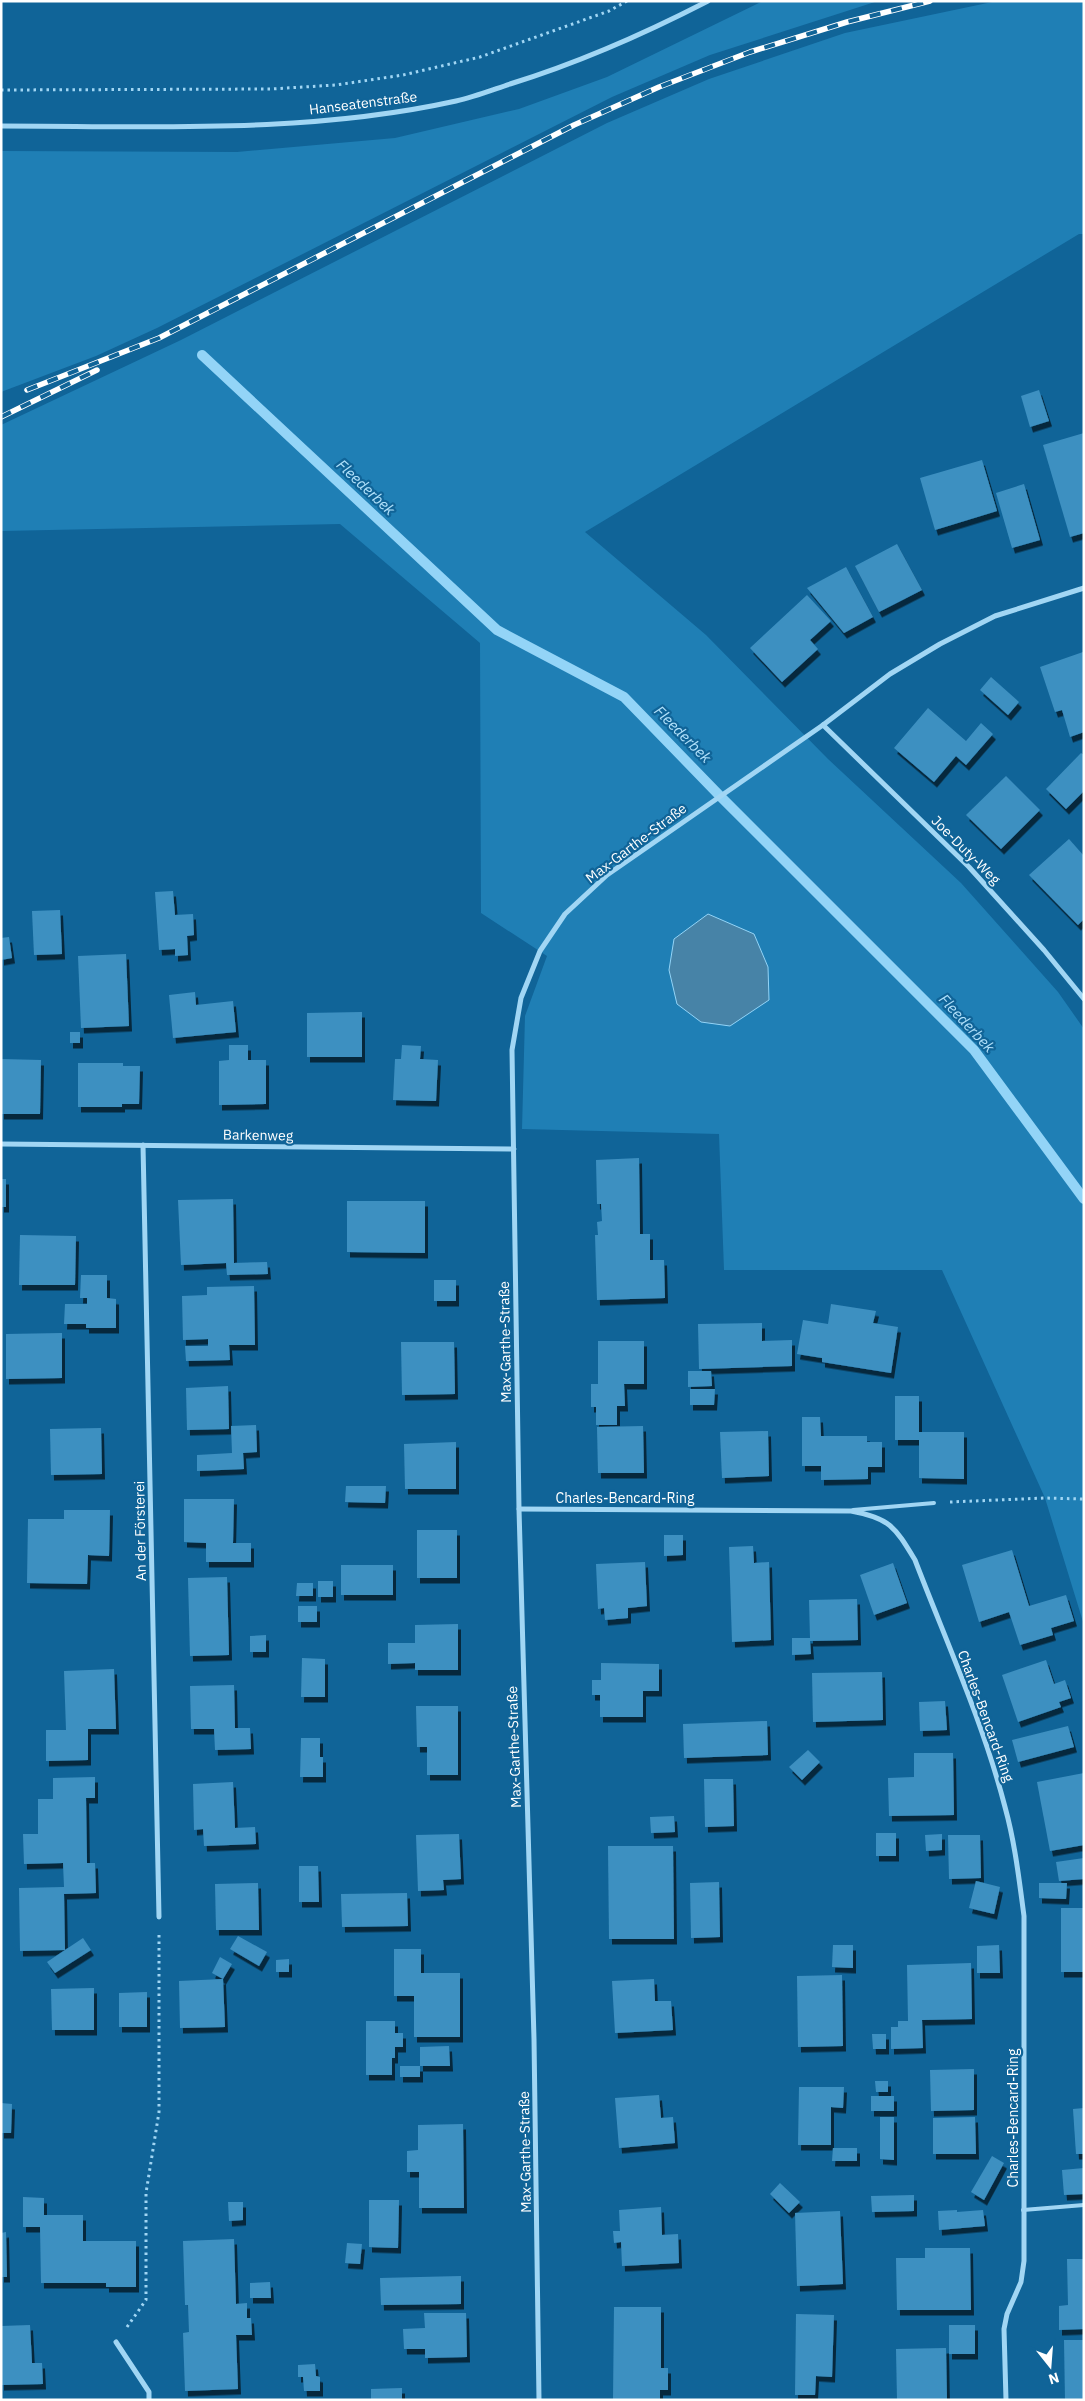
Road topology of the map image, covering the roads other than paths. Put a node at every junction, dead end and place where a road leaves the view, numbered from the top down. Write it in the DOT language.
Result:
graph roads {
  1 [pos="708,1"];
  2 [pos="1,126"];
  3 [pos="1084,588"];
  4 [pos="823,726"];
  5 [pos="1084,999"];
  6 [pos="1,1144"];
  7 [pos="144,1145"];
  8 [pos="514,1149"];
  9 [pos="934,1503"];
  10 [pos="519,1509"];
  11 [pos="851,1511"];
  12 [pos="159,1917"];
  13 [pos="1084,2205"];
  14 [pos="1024,2210"];
  15 [pos="116,2342"];
  16 [pos="149,2400"];
  17 [pos="539,2400"];
  18 [pos="1006,2400"];
  1 -- 2 [label="street, Hanseatenstraße"];
  3 -- 4 [label="street, Max-Garthe-Straße"];
  4 -- 5 [label="street, Joe-Duty-Weg"];
  4 -- 8 [label="street, Max-Garthe-Straße"];
  6 -- 7 [label="street, Barkenweg"];
  7 -- 8 [label="street, Barkenweg"];
  7 -- 12 [label="street, An der Försterei"];
  8 -- 10 [label="street, Max-Garthe-Straße"];
  9 -- 11 [label="lane, Charles-Bencard-Ring"];
  10 -- 11 [label="street, Charles-Bencard-Ring"];
  10 -- 17 [label="street, Max-Garthe-Straße"];
  11 -- 14 [label="street, Charles-Bencard-Ring"];
  13 -- 14 [label="lane"];
  14 -- 18 [label="street, Charles-Bencard-Ring"];
  15 -- 16 [label="street"];
}
